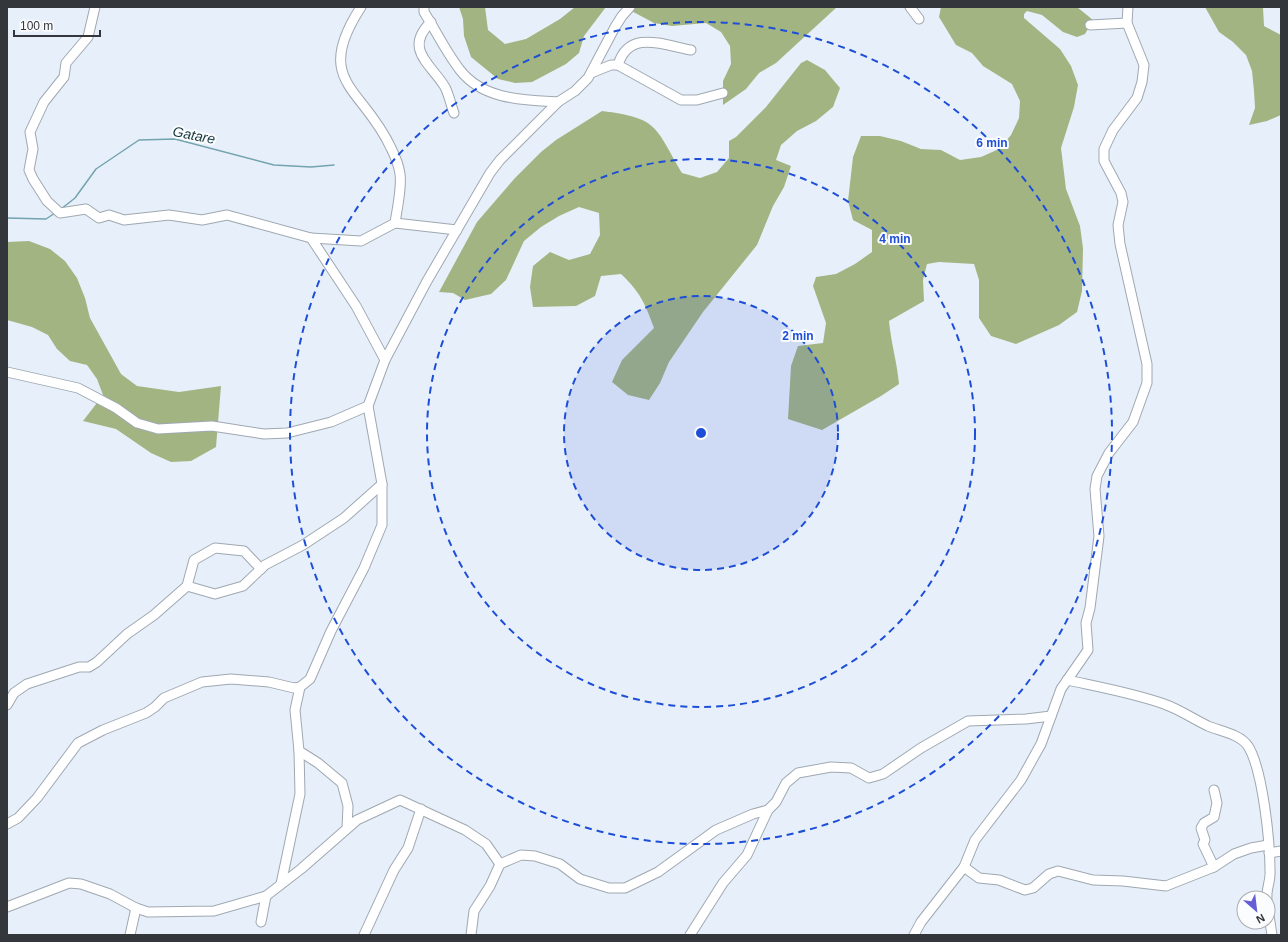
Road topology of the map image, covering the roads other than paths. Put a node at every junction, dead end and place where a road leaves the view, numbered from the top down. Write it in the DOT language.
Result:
graph roads {
  1 [pos="95,7"];
  2 [pos="361,7"];
  3 [pos="424,7"];
  4 [pos="630,7"];
  5 [pos="910,7"];
  6 [pos="1128,7"];
  7 [pos="919,19"];
  8 [pos="431,22"];
  9 [pos="1127,23"];
  10 [pos="1090,25"];
  11 [pos="691,50"];
  12 [pos="618,65"];
  13 [pos="591,73"];
  14 [pos="723,93"];
  15 [pos="558,102"];
  16 [pos="454,114"];
  17 [pos="396,223"];
  18 [pos="457,230"];
  19 [pos="311,238"];
  20 [pos="385,360"];
  21 [pos="7,372"];
  22 [pos="368,406"];
  23 [pos="382,484"];
  24 [pos="261,568"];
  25 [pos="187,586"];
  26 [pos="1067,680"];
  27 [pos="300,688"];
  28 [pos="8,701"];
  29 [pos="1051,716"];
  30 [pos="299,751"];
  31 [pos="1214,790"];
  32 [pos="421,810"];
  33 [pos="768,810"];
  34 [pos="7,824"];
  35 [pos="347,828"];
  36 [pos="1269,849"];
  37 [pos="1281,851"];
  38 [pos="500,864"];
  39 [pos="964,867"];
  40 [pos="1214,867"];
  41 [pos="281,884"];
  42 [pos="1268,890"];
  43 [pos="266,896"];
  44 [pos="7,907"];
  45 [pos="136,908"];
  46 [pos="261,922"];
  47 [pos="130,935"];
  48 [pos="364,935"];
  49 [pos="471,935"];
  50 [pos="690,935"];
  51 [pos="914,935"];
  1 -- 19 [label="street"];
  2 -- 17 [label="street"];
  3 -- 8 [label="street"];
  4 -- 13 [label="street"];
  5 -- 7 [label="street"];
  6 -- 9 [label="street"];
  8 -- 15 [label="street"];
  8 -- 16 [label="street"];
  9 -- 10 [label="street"];
  9 -- 26 [label="street"];
  11 -- 12 [label="street"];
  12 -- 13 [label="street"];
  12 -- 14 [label="street"];
  13 -- 15 [label="street"];
  15 -- 18 [label="street"];
  17 -- 18 [label="street"];
  17 -- 19 [label="street"];
  18 -- 20 [label="street"];
  19 -- 20 [label="street"];
  20 -- 22 [label="street"];
  21 -- 22 [label="street"];
  22 -- 23 [label="street"];
  23 -- 24 [label="street"];
  23 -- 27 [label="street"];
  24 -- 25 [label="street"];
  24 -- 25 [label="street"];
  25 -- 28 [label="street"];
  26 -- 29 [label="street"];
  26 -- 36 [label="street"];
  27 -- 30 [label="street"];
  27 -- 34 [label="street"];
  29 -- 33 [label="street"];
  29 -- 39 [label="street"];
  30 -- 35 [label="street"];
  30 -- 41 [label="street"];
  31 -- 40 [label="street"];
  32 -- 35 [label="street"];
  32 -- 38 [label="street"];
  32 -- 48 [label="street"];
  33 -- 38 [label="street"];
  33 -- 50 [label="street"];
  35 -- 41 [label="street"];
  36 -- 37 [label="street"];
  36 -- 40 [label="street"];
  36 -- 42 [label="street"];
  38 -- 49 [label="street"];
  39 -- 40 [label="street"];
  39 -- 51 [label="street"];
  41 -- 43 [label="street"];
  43 -- 45 [label="street"];
  43 -- 46 [label="street"];
  44 -- 45 [label="street"];
  45 -- 47 [label="street"];
}
